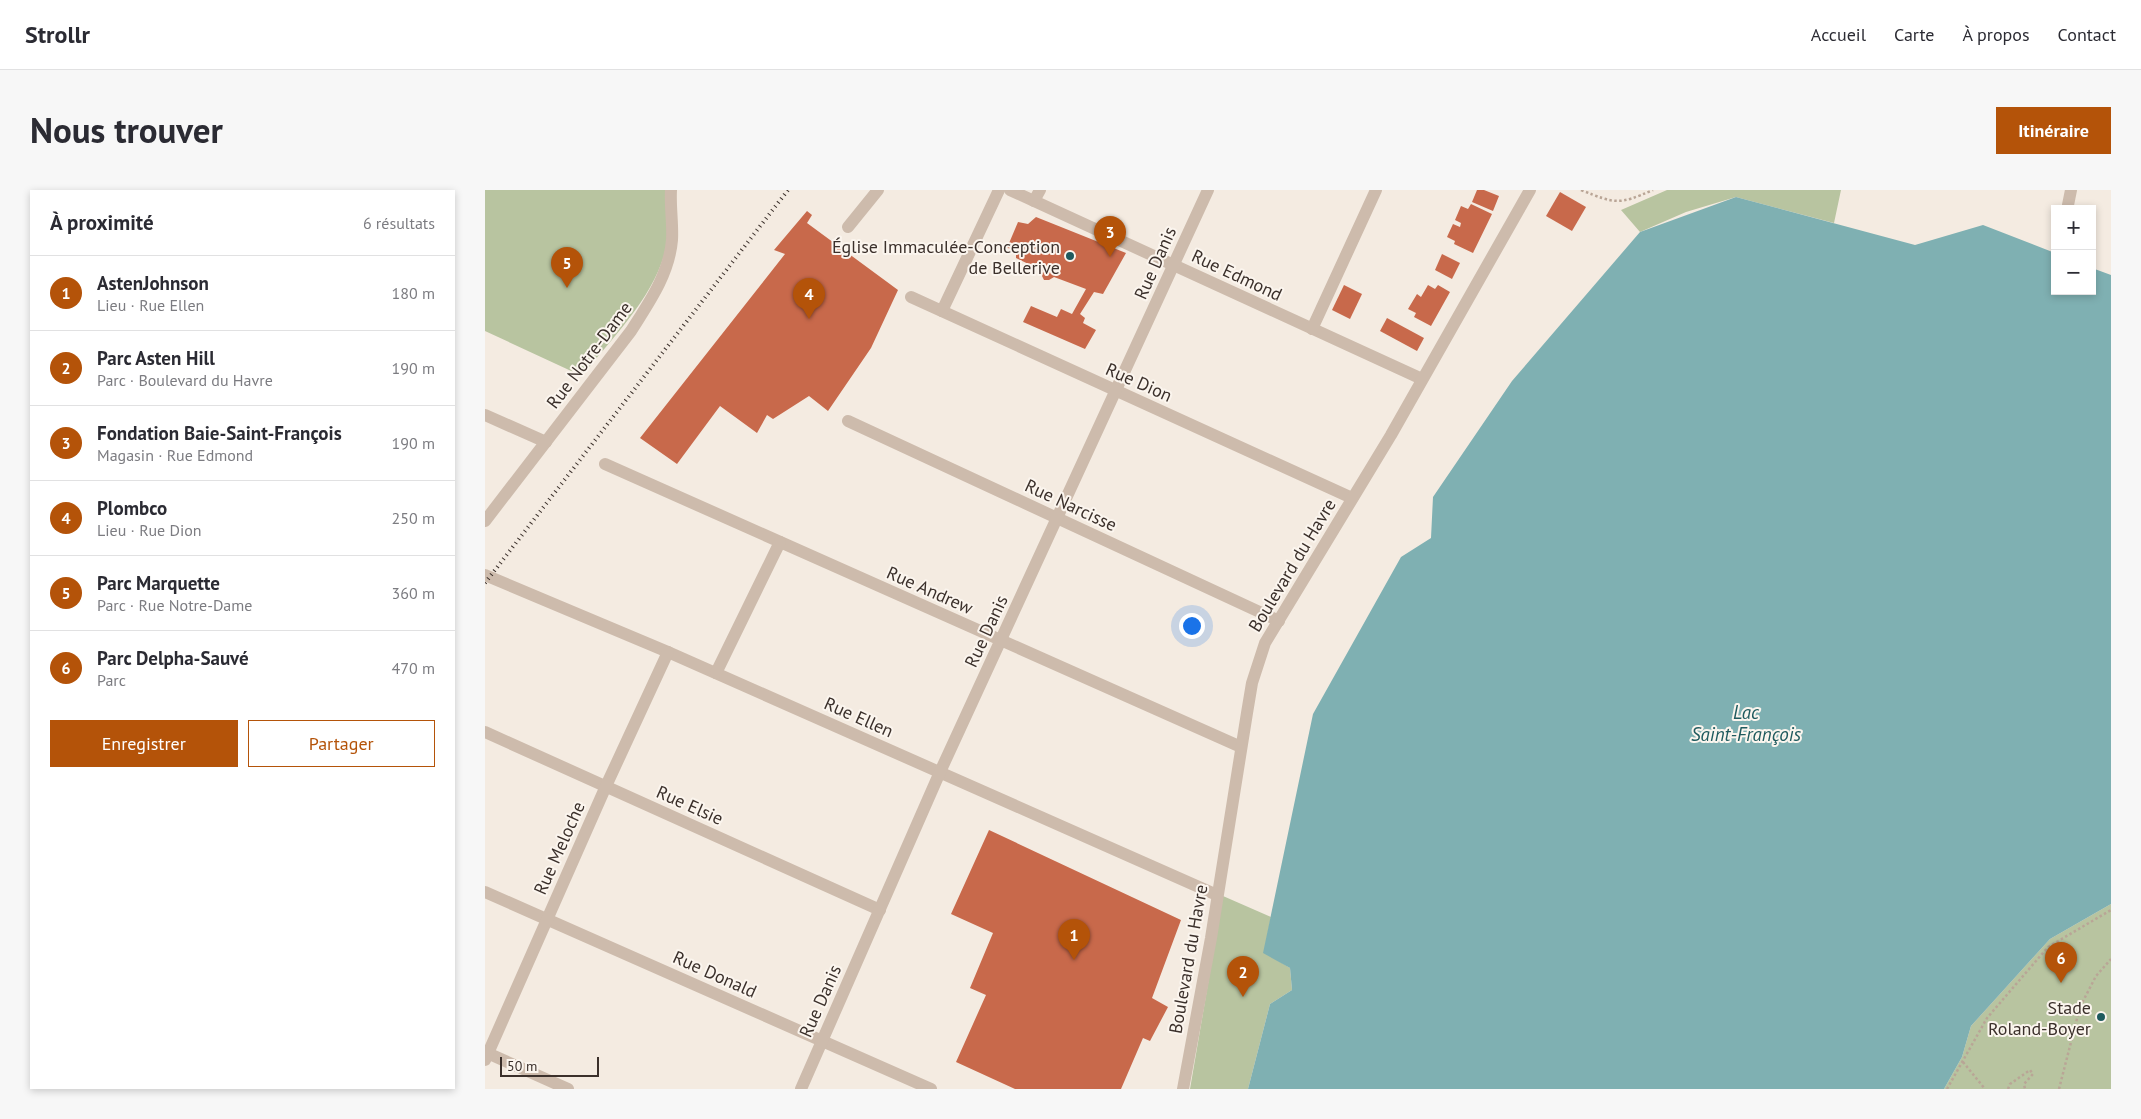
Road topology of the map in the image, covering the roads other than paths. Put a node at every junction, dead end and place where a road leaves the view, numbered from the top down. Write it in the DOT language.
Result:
graph roads {
  1 [pos="878,190"];
  2 [pos="999,190"];
  3 [pos="1010,190"];
  4 [pos="1207,190"];
  5 [pos="1376,190"];
  6 [pos="1530,190"];
  7 [pos="2071,190"];
  8 [pos="670,191"];
  9 [pos="1037,196"];
  10 [pos="2068,205"];
  11 [pos="847,227"];
  12 [pos="1174,265"];
  13 [pos="911,296"];
  14 [pos="942,311"];
  15 [pos="1312,329"];
  16 [pos="1422,379"];
  17 [pos="1117,391"];
  18 [pos="485,415"];
  19 [pos="848,421"];
  20 [pos="546,442"];
  21 [pos="605,464"];
  22 [pos="1352,498"];
  23 [pos="1058,518"];
  24 [pos="485,521"];
  25 [pos="780,542"];
  26 [pos="485,575"];
  27 [pos="1279,621"];
  28 [pos="1001,641"];
  29 [pos="668,652"];
  30 [pos="716,673"];
  31 [pos="485,732"];
  32 [pos="1241,748"];
  33 [pos="940,772"];
  34 [pos="606,786"];
  35 [pos="485,892"];
  36 [pos="1217,895"];
  37 [pos="880,910"];
  38 [pos="547,920"];
  39 [pos="822,1040"];
  40 [pos="486,1055"];
  41 [pos="568,1089"];
  42 [pos="801,1089"];
  43 [pos="931,1089"];
  44 [pos="1183,1089"];
  1 -- 11 [label="street"];
  2 -- 14 [label="street"];
  3 -- 9 [label="street, Rue Edmond"];
  4 -- 12 [label="street, Rue Danis"];
  5 -- 15 [label="street"];
  6 -- 16 [label="street, Boulevard du Havre"];
  7 -- 10 [label="street"];
  8 -- 20 [label="street, Rue Notre-Dame"];
  9 -- 12 [label="street, Rue Edmond"];
  12 -- 15 [label="street, Rue Edmond"];
  12 -- 17 [label="street, Rue Danis"];
  13 -- 14 [label="street, Rue Dion"];
  14 -- 17 [label="street, Rue Dion"];
  15 -- 16 [label="street, Rue Edmond"];
  16 -- 22 [label="street, Boulevard du Havre"];
  17 -- 22 [label="street, Rue Dion"];
  17 -- 23 [label="street, Rue Danis"];
  18 -- 20 [label="street"];
  19 -- 23 [label="street, Rue Narcisse"];
  20 -- 24 [label="street, Rue Notre-Dame"];
  21 -- 25 [label="street, Rue Andrew"];
  22 -- 27 [label="street, Boulevard du Havre"];
  23 -- 27 [label="street, Rue Narcisse"];
  23 -- 28 [label="street, Rue Danis"];
  25 -- 28 [label="street, Rue Andrew"];
  25 -- 30 [label="street"];
  26 -- 29 [label="street, Rue Ellen"];
  27 -- 32 [label="street, Boulevard du Havre"];
  28 -- 32 [label="street, Rue Andrew"];
  28 -- 33 [label="street, Rue Danis"];
  29 -- 30 [label="street, Rue Ellen"];
  29 -- 34 [label="street, Rue Meloche"];
  30 -- 33 [label="street, Rue Ellen"];
  31 -- 34 [label="street, Rue Elsie"];
  32 -- 36 [label="street, Boulevard du Havre"];
  33 -- 36 [label="street, Rue Ellen"];
  33 -- 37 [label="street, Rue Danis"];
  34 -- 37 [label="street, Rue Elsie"];
  34 -- 38 [label="street, Rue Meloche"];
  35 -- 38 [label="street, Rue Donald"];
  36 -- 44 [label="street, Boulevard du Havre"];
  37 -- 39 [label="street, Rue Danis"];
  38 -- 39 [label="street, Rue Donald"];
  38 -- 40 [label="street, Rue Meloche"];
  39 -- 42 [label="street, Rue Danis"];
  39 -- 43 [label="street, Rue Donald"];
  40 -- 41 [label="street"];
}
